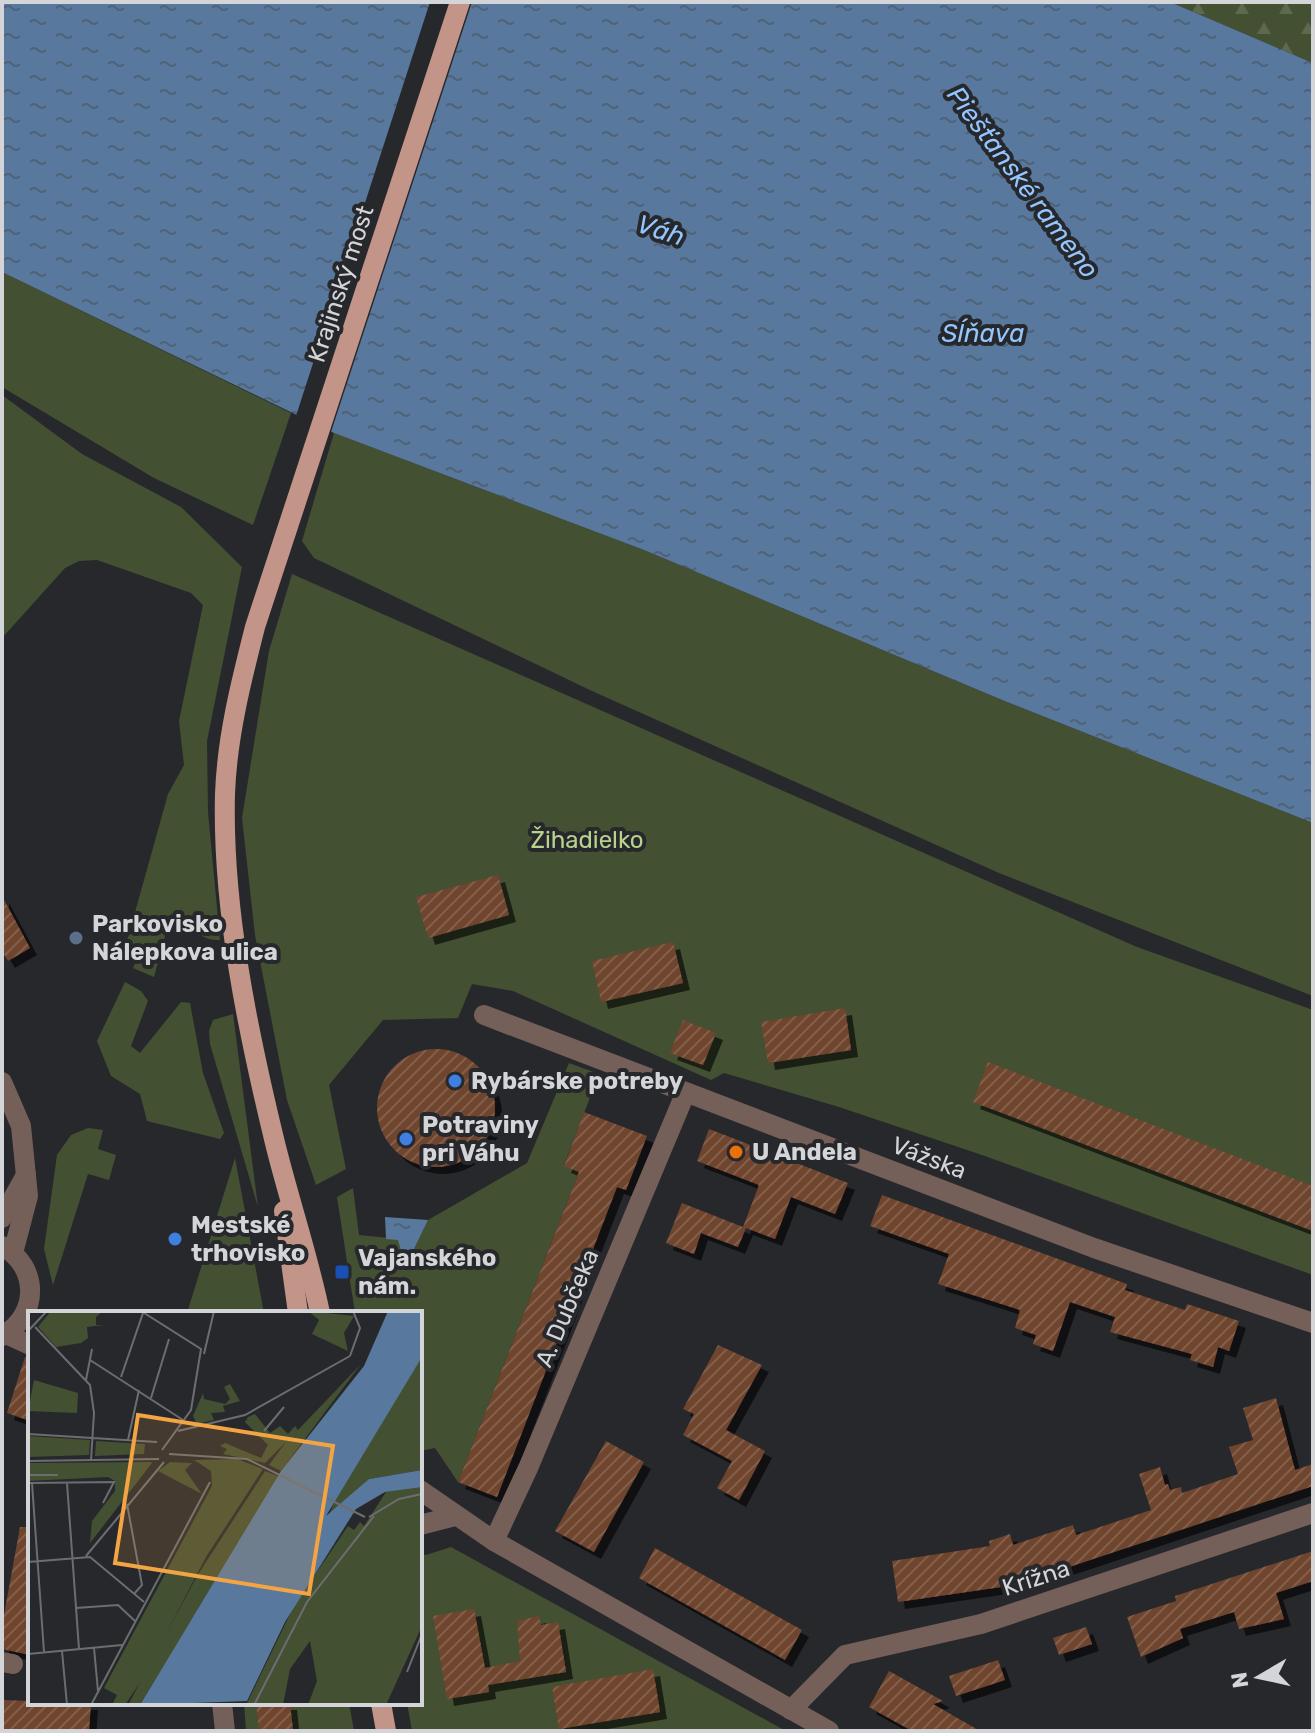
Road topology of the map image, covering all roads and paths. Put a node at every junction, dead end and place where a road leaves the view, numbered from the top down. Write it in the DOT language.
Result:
graph roads {
  1 [pos="460,2"];
  2 [pos="484,1015"];
  3 [pos="2,1082"];
  4 [pos="685,1094"];
  5 [pos="275,1144"];
  6 [pos="26,1175"];
  7 [pos="2,1218"];
  8 [pos="8,1249"];
  9 [pos="30,1311"];
  10 [pos="298,1311"];
  11 [pos="320,1311"];
  12 [pos="28,1313"];
  13 [pos="1313,1323"];
  14 [pos="4,1335"];
  15 [pos="28,1344"];
  16 [pos="422,1491"];
  17 [pos="422,1503"];
  18 [pos="1313,1513"];
  19 [pos="455,1516"];
  20 [pos="422,1524"];
  21 [pos="494,1541"];
  22 [pos="222,1705"];
  23 [pos="381,1705"];
  24 [pos="791,1710"];
  25 [pos="225,1731"];
  26 [pos="386,1731"];
  27 [pos="829,1731"];
  1 -- 5 [label="main road, Krajinský most"];
  2 -- 4 [label="street, Vážska"];
  3 -- 6 [label="street"];
  4 -- 13 [label="street, Vážska"];
  4 -- 21 [label="street, A. Dubčeka"];
  5 -- 10 [label="main road"];
  5 -- 11 [label="main road"];
  6 -- 7 [label="street"];
  6 -- 8 [label="street"];
  8 -- 9 [label="street"];
  12 -- 14 [label="street"];
  14 -- 15 [label="street"];
  16 -- 19 [label="street"];
  17 -- 19 [label="street"];
  18 -- 24 [label="street, Krížna"];
  19 -- 20 [label="street"];
  19 -- 21 [label="street"];
  21 -- 24 [label="street"];
  22 -- 25 [label="street"];
  23 -- 26 [label="main road"];
  24 -- 27 [label="street"];
}
